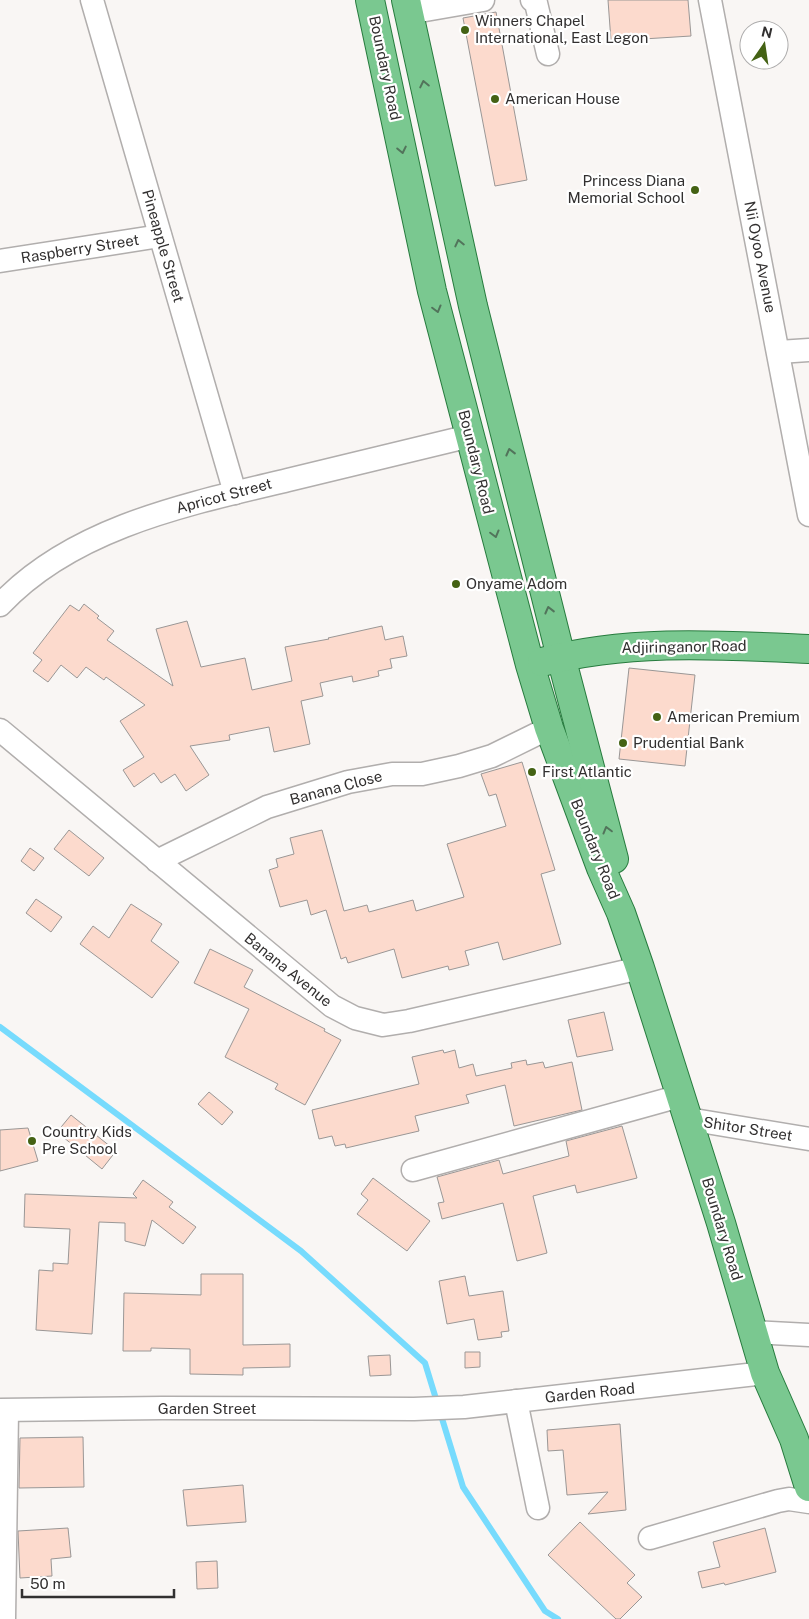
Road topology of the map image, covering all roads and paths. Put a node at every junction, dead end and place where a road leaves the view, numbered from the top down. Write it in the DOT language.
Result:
graph roads {
  1 [pos="92,0"];
  2 [pos="370,0"];
  3 [pos="483,0"];
  4 [pos="532,0"];
  5 [pos="710,0"];
  6 [pos="407,6"];
  7 [pos="548,54"];
  8 [pos="160,236"];
  9 [pos="0,262"];
  10 [pos="809,350"];
  11 [pos="778,352"];
  12 [pos="470,436"];
  13 [pos="235,493"];
  14 [pos="809,515"];
  15 [pos="0,605"];
  16 [pos="809,648"];
  17 [pos="560,657"];
  18 [pos="530,665"];
  19 [pos="549,728"];
  20 [pos="0,730"];
  21 [pos="158,861"];
  22 [pos="622,913"];
  23 [pos="640,968"];
  24 [pos="684,1108"];
  25 [pos="809,1139"];
  26 [pos="413,1170"];
  27 [pos="753,1332"];
  28 [pos="809,1335"];
  29 [pos="765,1373"];
  30 [pos="516,1401"];
  31 [pos="414,1409"];
  32 [pos="3,1410"];
  33 [pos="809,1486"];
  34 [pos="809,1502"];
  35 [pos="538,1508"];
  36 [pos="650,1538"];
  37 [pos="4,1619"];
  1 -- 8 [label="street, Pineapple Street"];
  2 -- 12 [label="main road, Boundary Road, one-way"];
  3 -- 6 [label="street"];
  4 -- 7 [label="street"];
  5 -- 11 [label="street, Nii Oyoo Avenue"];
  17 -- 6 [label="main road, Boundary Road, one-way"];
  8 -- 9 [label="street, Raspberry Street"];
  8 -- 13 [label="street, Pineapple Street"];
  10 -- 11 [label="street"];
  11 -- 14 [label="street, Nii Oyoo Avenue"];
  12 -- 13 [label="street, Apricot Street"];
  12 -- 18 [label="main road, Boundary Road, one-way"];
  13 -- 15 [label="street, Apricot Street"];
  16 -- 17 [label="main road, Adjiringanor Road"];
  17 -- 18 [label="main road, Adjiringanor Road"];
  22 -- 17 [label="main road, Boundary Road, one-way"];
  18 -- 19 [label="main road, Boundary Road"];
  19 -- 21 [label="street, Banana Close"];
  19 -- 22 [label="main road, Boundary Road"];
  20 -- 21 [label="street, Banana Avenue"];
  21 -- 23 [label="street, Banana Avenue"];
  22 -- 23 [label="main road, Boundary Road"];
  23 -- 24 [label="main road, Boundary Road"];
  24 -- 25 [label="street, Shitor Street"];
  24 -- 26 [label="street"];
  24 -- 27 [label="main road, Boundary Road"];
  27 -- 28 [label="street"];
  27 -- 29 [label="main road, Boundary Road"];
  29 -- 30 [label="street, Garden Road"];
  29 -- 33 [label="main road, Boundary Road"];
  30 -- 31 [label="street, Garden Road"];
  30 -- 35 [label="street"];
  31 -- 32 [label="street, Garden Street"];
  32 -- 37 [label="street"];
  34 -- 36 [label="street"];
}
